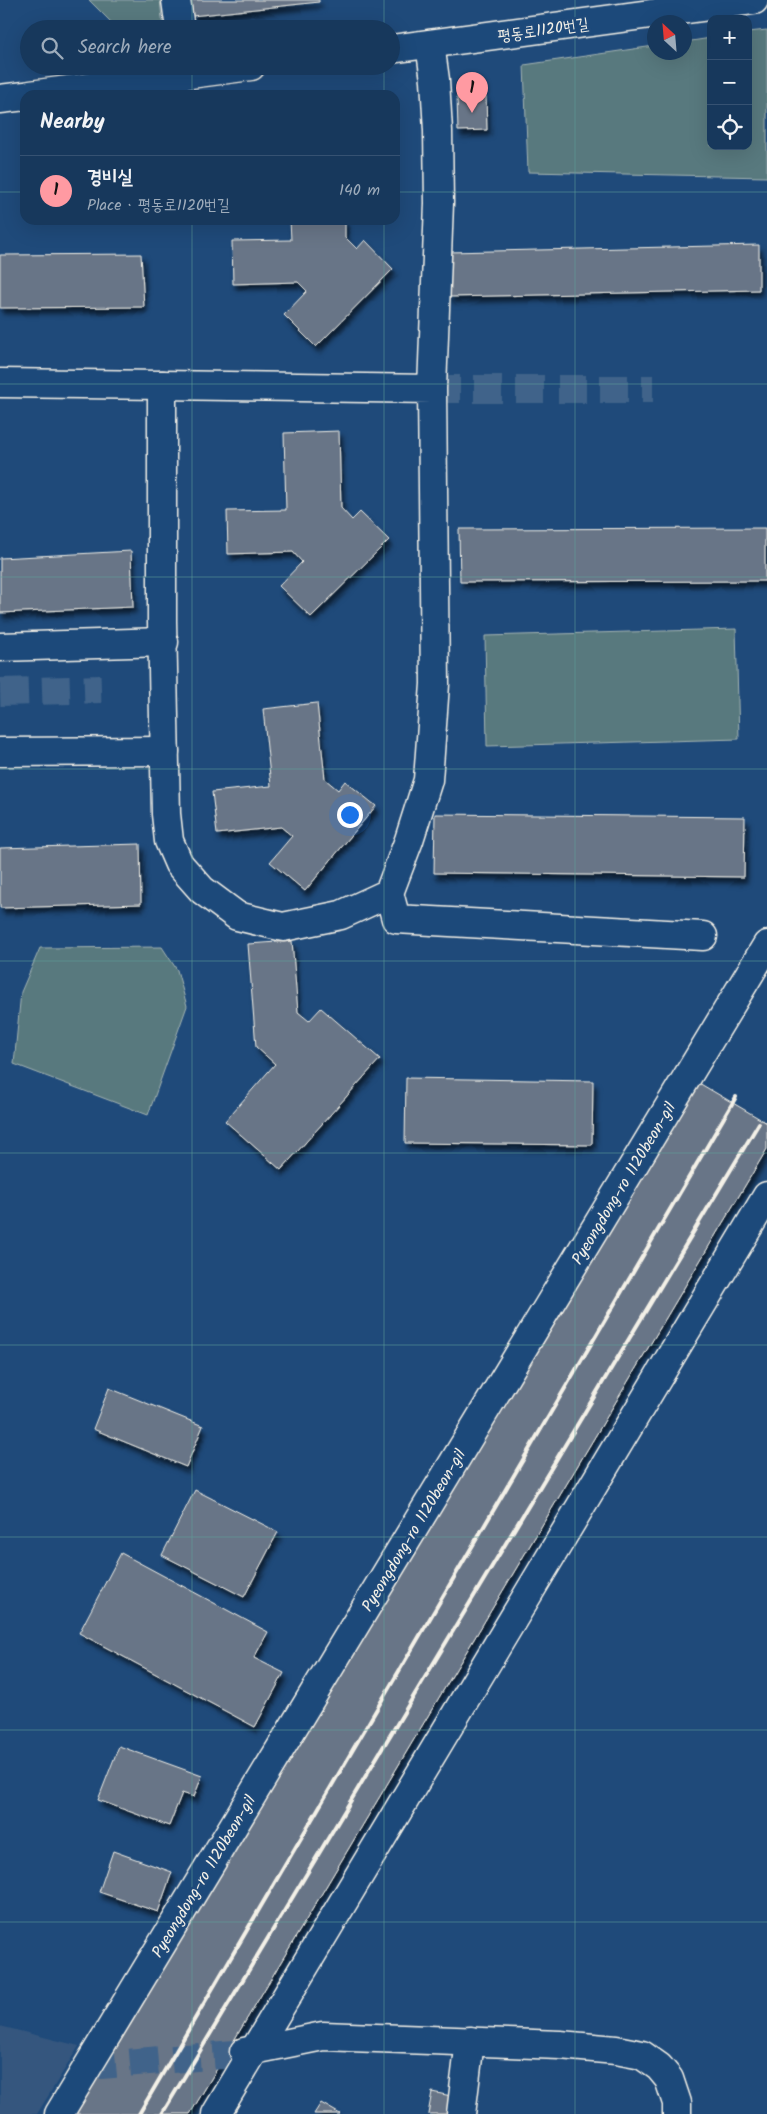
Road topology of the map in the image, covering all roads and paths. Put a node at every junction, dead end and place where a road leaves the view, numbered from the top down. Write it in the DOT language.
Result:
graph roads {
  1 [pos="176,0"];
  2 [pos="754,0"];
  3 [pos="179,20"];
  4 [pos="430,44"];
  5 [pos="400,48"];
  6 [pos="153,75"];
  7 [pos="61,90"];
  8 [pos="20,97"];
  9 [pos="0,99"];
  10 [pos="0,383"];
  11 [pos="162,385"];
  12 [pos="432,389"];
  13 [pos="164,642"];
  14 [pos="0,646"];
  15 [pos="165,751"];
  16 [pos="0,752"];
  17 [pos="389,893"];
  18 [pos="703,936"];
  19 [pos="767,945"];
  20 [pos="767,1196"];
  21 [pos="470,2042"];
  22 [pos="245,2052"];
  23 [pos="59,2114"];
  24 [pos="216,2114"];
  25 [pos="461,2114"];
  26 [pos="677,2114"];
  1 -- 3 [label="street"];
  2 -- 4 [label="street, 평동로1120번길"];
  4 -- 5 [label="street, 평동로1120번길"];
  4 -- 12 [label="street"];
  6 -- 7 [label="street"];
  8 -- 9 [label="street"];
  10 -- 11 [label="street"];
  11 -- 12 [label="street"];
  11 -- 13 [label="street"];
  12 -- 17 [label="street"];
  13 -- 14 [label="street"];
  13 -- 15 [label="street"];
  15 -- 16 [label="street"];
  15 -- 17 [label="street"];
  17 -- 18 [label="street"];
  19 -- 23 [label="street, Pyeongdong-ro 1120beon-gil"];
  20 -- 22 [label="street"];
  21 -- 22 [label="street"];
  21 -- 25 [label="street"];
  21 -- 26 [label="street"];
  22 -- 24 [label="street"];
}
